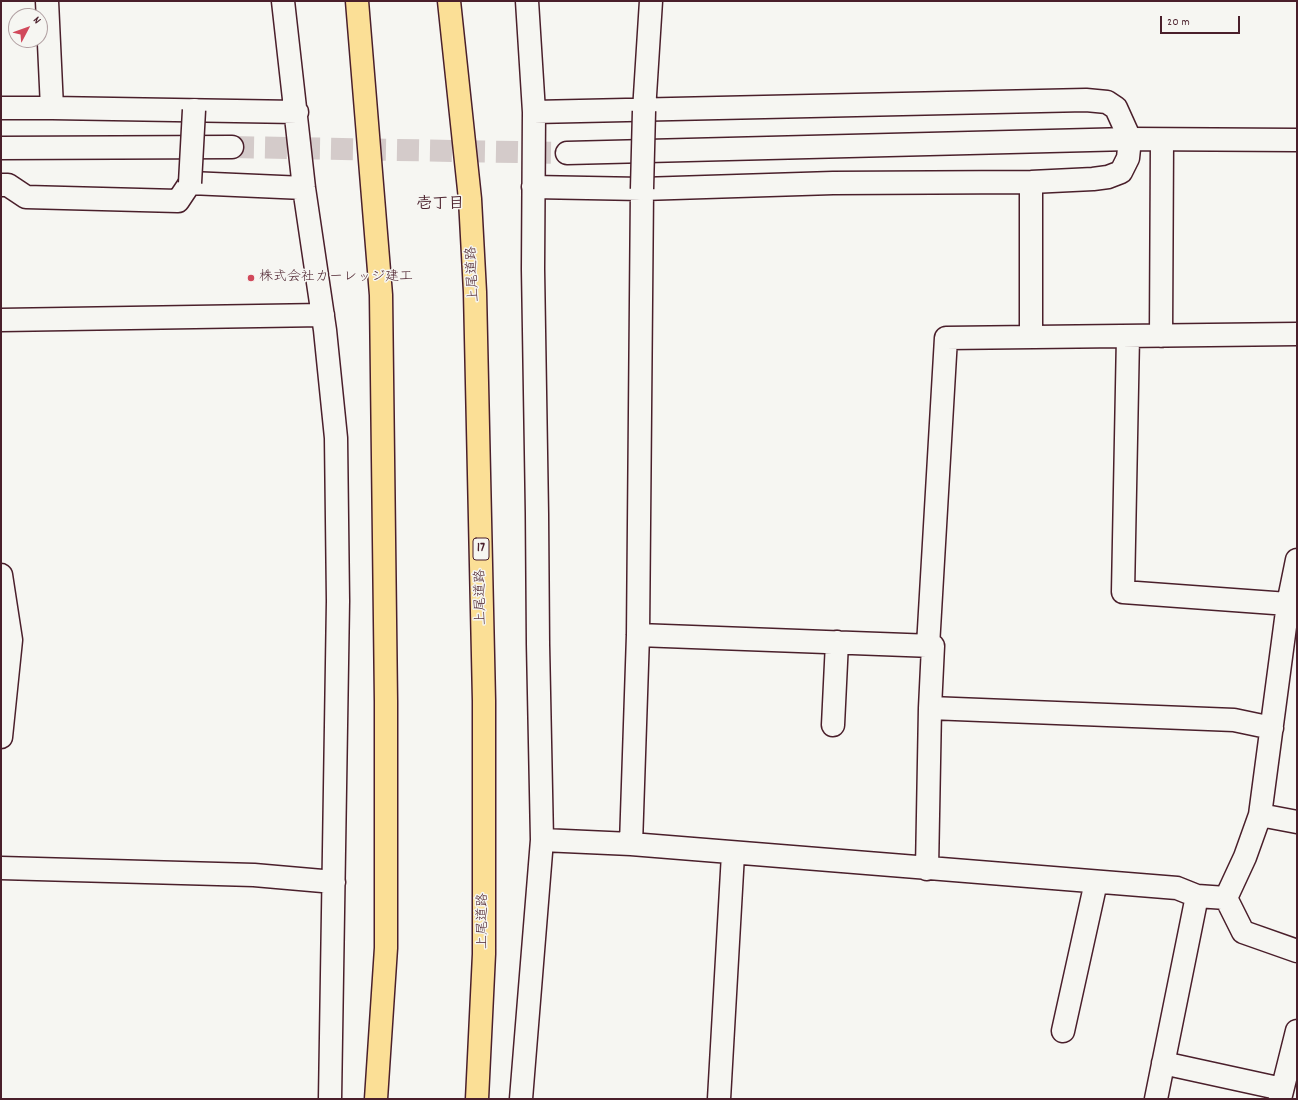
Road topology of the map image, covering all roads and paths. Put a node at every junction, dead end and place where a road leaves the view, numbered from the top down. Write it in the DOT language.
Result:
graph roads {
  1 [pos="46,1"];
  2 [pos="283,1"];
  3 [pos="357,1"];
  4 [pos="449,1"];
  5 [pos="527,1"];
  6 [pos="651,1"];
  7 [pos="1,108"];
  8 [pos="52,108"];
  9 [pos="194,110"];
  10 [pos="644,111"];
  11 [pos="297,112"];
  12 [pos="534,112"];
  13 [pos="1130,139"];
  14 [pos="1162,140"];
  15 [pos="1297,140"];
  16 [pos="232,146"];
  17 [pos="1,148"];
  18 [pos="567,153"];
  19 [pos="1030,182"];
  20 [pos="190,183"];
  21 [pos="1,186"];
  22 [pos="533,186"];
  23 [pos="304,188"];
  24 [pos="642,189"];
  25 [pos="323,314"];
  26 [pos="1,320"];
  27 [pos="1297,334"];
  28 [pos="1128,336"];
  29 [pos="1161,336"];
  30 [pos="1031,337"];
  31 [pos="1297,560"];
  32 [pos="1,575"];
  33 [pos="1288,604"];
  34 [pos="638,635"];
  35 [pos="837,642"];
  36 [pos="928,646"];
  37 [pos="930,708"];
  38 [pos="833,725"];
  39 [pos="1272,728"];
  40 [pos="1,737"];
  41 [pos="1260,815"];
  42 [pos="1297,822"];
  43 [pos="542,840"];
  44 [pos="632,844"];
  45 [pos="733,854"];
  46 [pos="1,868"];
  47 [pos="927,869"];
  48 [pos="334,882"];
  49 [pos="1096,882"];
  50 [pos="1197,896"];
  51 [pos="1226,898"];
  52 [pos="1297,950"];
  53 [pos="1063,1031"];
  54 [pos="1297,1031"];
  55 [pos="1163,1063"];
  56 [pos="1281,1094"];
  57 [pos="330,1099"];
  58 [pos="376,1099"];
  59 [pos="477,1099"];
  60 [pos="521,1099"];
  61 [pos="719,1099"];
  62 [pos="1156,1099"];
  1 -- 8 [label="street"];
  2 -- 11 [label="street"];
  3 -- 58 [label="highway"];
  4 -- 59 [label="highway, 上尾道路 / 17"];
  5 -- 12 [label="street"];
  6 -- 10 [label="street"];
  7 -- 8 [label="street"];
  8 -- 9 [label="street"];
  9 -- 11 [label="street"];
  9 -- 20 [label="street, bridge"];
  10 -- 12 [label="street"];
  10 -- 13 [label="street"];
  10 -- 24 [label="street, bridge"];
  11 -- 23 [label="street"];
  12 -- 22 [label="street"];
  13 -- 14 [label="street"];
  13 -- 18 [label="street"];
  13 -- 19 [label="street"];
  14 -- 15 [label="street"];
  14 -- 29 [label="street"];
  16 -- 17 [label="street"];
  19 -- 24 [label="street"];
  19 -- 30 [label="street"];
  20 -- 21 [label="street"];
  20 -- 23 [label="street"];
  22 -- 24 [label="street"];
  22 -- 43 [label="street"];
  23 -- 25 [label="street"];
  24 -- 34 [label="street"];
  25 -- 26 [label="street"];
  25 -- 48 [label="street"];
  27 -- 29 [label="street"];
  28 -- 29 [label="street"];
  28 -- 30 [label="street"];
  28 -- 33 [label="street"];
  30 -- 36 [label="street"];
  31 -- 33 [label="street"];
  32 -- 40 [label="street"];
  33 -- 39 [label="street"];
  34 -- 35 [label="street"];
  34 -- 44 [label="street"];
  35 -- 36 [label="street"];
  35 -- 38 [label="street"];
  36 -- 37 [label="street"];
  37 -- 39 [label="street"];
  37 -- 47 [label="street"];
  39 -- 41 [label="street"];
  41 -- 42 [label="street"];
  41 -- 51 [label="street"];
  43 -- 44 [label="street"];
  43 -- 60 [label="street"];
  44 -- 45 [label="street"];
  45 -- 47 [label="street"];
  45 -- 61 [label="street"];
  46 -- 48 [label="street"];
  47 -- 49 [label="street"];
  48 -- 57 [label="street"];
  49 -- 50 [label="street"];
  49 -- 53 [label="street"];
  50 -- 51 [label="street"];
  50 -- 55 [label="street"];
  51 -- 52 [label="street"];
  54 -- 56 [label="street"];
  55 -- 56 [label="street"];
  55 -- 62 [label="street"];
}
